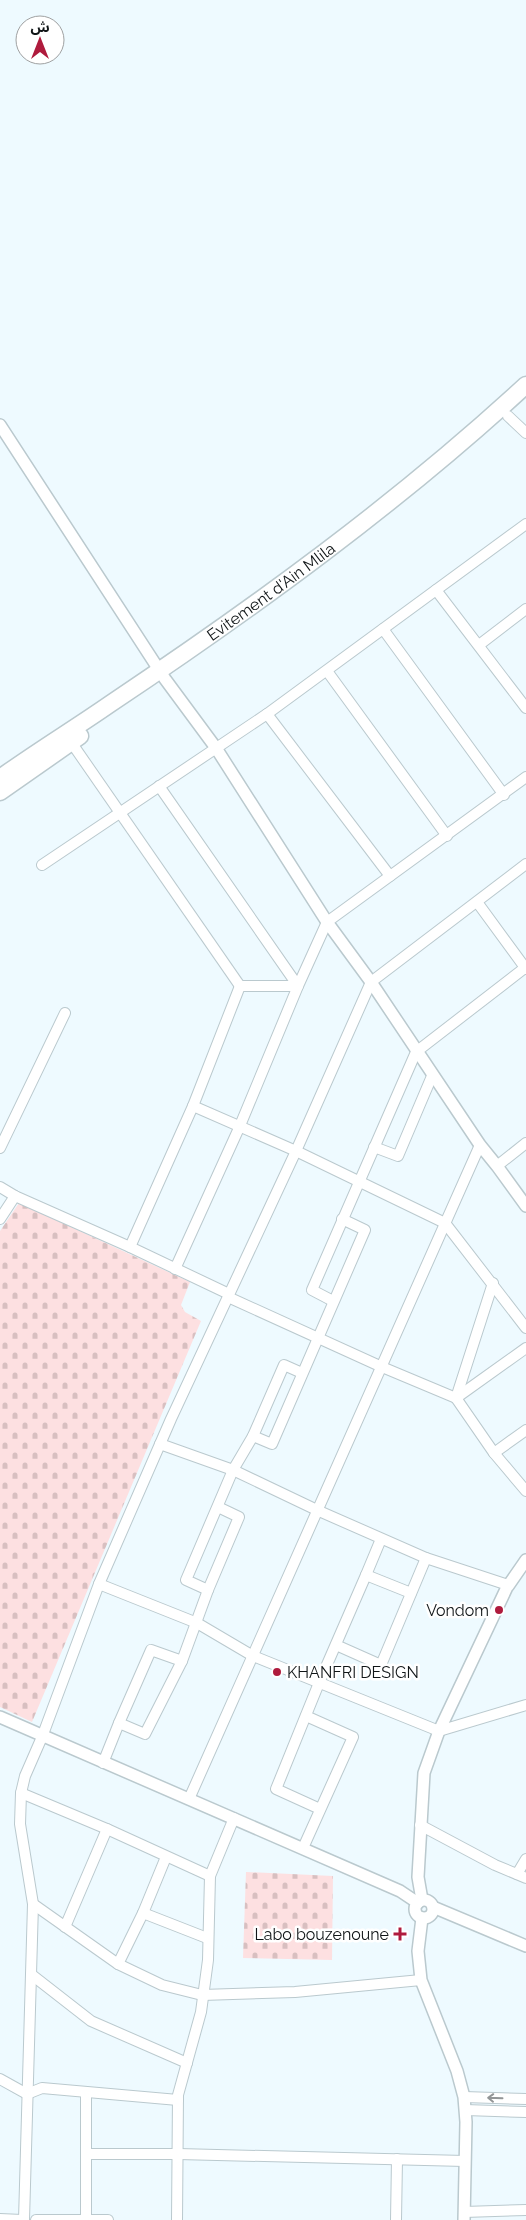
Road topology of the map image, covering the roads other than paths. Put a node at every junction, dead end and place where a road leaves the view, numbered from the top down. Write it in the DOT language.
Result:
graph roads {
  1 [pos="526,385"];
  2 [pos="526,399"];
  3 [pos="508,416"];
  4 [pos="0,425"];
  5 [pos="526,433"];
  6 [pos="526,524"];
  7 [pos="436,590"];
  8 [pos="526,609"];
  9 [pos="383,629"];
  10 [pos="479,645"];
  11 [pos="327,671"];
  12 [pos="162,674"];
  13 [pos="526,689"];
  14 [pos="516,696"];
  15 [pos="526,708"];
  16 [pos="267,714"];
  17 [pos="71,742"];
  18 [pos="216,748"];
  19 [pos="526,777"];
  20 [pos="0,778"];
  21 [pos="159,786"];
  22 [pos="0,792"];
  23 [pos="504,795"];
  24 [pos="121,812"];
  25 [pos="447,836"];
  26 [pos="526,864"];
  27 [pos="42,865"];
  28 [pos="390,876"];
  29 [pos="477,902"];
  30 [pos="327,922"];
  31 [pos="526,968"];
  32 [pos="371,982"];
  33 [pos="240,986"];
  34 [pos="298,986"];
  35 [pos="66,1013"];
  36 [pos="416,1052"];
  37 [pos="432,1076"];
  38 [pos="193,1106"];
  39 [pos="239,1128"];
  40 [pos="526,1144"];
  41 [pos="480,1145"];
  42 [pos="374,1146"];
  43 [pos="0,1148"];
  44 [pos="296,1151"];
  45 [pos="497,1166"];
  46 [pos="359,1181"];
  47 [pos="0,1187"];
  48 [pos="16,1196"];
  49 [pos="526,1206"];
  50 [pos="0,1219"];
  51 [pos="342,1219"];
  52 [pos="445,1223"];
  53 [pos="130,1246"];
  54 [pos="175,1269"];
  55 [pos="493,1283"];
  56 [pos="229,1296"];
  57 [pos="333,1301"];
  58 [pos="526,1328"];
  59 [pos="317,1338"];
  60 [pos="526,1348"];
  61 [pos="382,1367"];
  62 [pos="302,1373"];
  63 [pos="456,1398"];
  64 [pos="526,1430"];
  65 [pos="253,1436"];
  66 [pos="160,1444"];
  67 [pos="494,1453"];
  68 [pos="233,1470"];
  69 [pos="526,1491"];
  70 [pos="218,1507"];
  71 [pos="318,1511"];
  72 [pos="381,1539"];
  73 [pos="426,1558"];
  74 [pos="526,1560"];
  75 [pos="366,1575"];
  76 [pos="99,1584"];
  77 [pos="508,1585"];
  78 [pos="208,1590"];
  79 [pos="411,1593"];
  80 [pos="196,1623"];
  81 [pos="336,1645"];
  82 [pos="253,1656"];
  83 [pos="182,1661"];
  84 [pos="319,1683"];
  85 [pos="526,1705"];
  86 [pos="306,1716"];
  87 [pos="0,1717"];
  88 [pos="119,1723"];
  89 [pos="439,1731"];
  90 [pos="42,1737"];
  91 [pos="103,1763"];
  92 [pos="21,1793"];
  93 [pos="189,1800"];
  94 [pos="320,1809"];
  95 [pos="234,1818"];
  96 [pos="420,1825"];
  97 [pos="107,1829"];
  98 [pos="303,1848"];
  99 [pos="166,1857"];
  100 [pos="526,1859"];
  101 [pos="210,1876"];
  102 [pos="521,1876"];
  103 [pos="420,1901"];
  104 [pos="33,1904"];
  105 [pos="433,1907"];
  106 [pos="143,1913"];
  107 [pos="422,1918"];
  108 [pos="65,1926"];
  109 [pos="207,1938"];
  110 [pos="526,1946"];
  111 [pos="118,1964"];
  112 [pos="32,1975"];
  113 [pos="421,1980"];
  114 [pos="202,1995"];
  115 [pos="187,2063"];
  116 [pos="0,2079"];
  117 [pos="27,2094"];
  118 [pos="86,2094"];
  119 [pos="464,2097"];
  120 [pos="526,2099"];
  121 [pos="178,2100"];
  122 [pos="465,2110"];
  123 [pos="526,2112"];
  124 [pos="86,2154"];
  125 [pos="178,2154"];
  126 [pos="397,2159"];
  127 [pos="465,2161"];
  128 [pos="526,2210"];
  129 [pos="464,2216"];
  130 [pos="0,2219"];
  131 [pos="23,2220"];
  132 [pos="36,2220"];
  133 [pos="86,2220"];
  134 [pos="108,2220"];
  135 [pos="177,2220"];
  136 [pos="396,2220"];
  1 -- 12 [label="highway, Evitement d'Ain Mlila"];
  2 -- 3 [label="highway, Evitement d'Ain Mlila"];
  3 -- 5 [label="street"];
  3 -- 12 [label="highway, Evitement d'Ain Mlila"];
  4 -- 12 [label="street"];
  6 -- 7 [label="street"];
  7 -- 9 [label="street"];
  7 -- 10 [label="street"];
  8 -- 10 [label="street"];
  9 -- 11 [label="street"];
  9 -- 23 [label="street"];
  10 -- 14 [label="street"];
  11 -- 16 [label="street"];
  11 -- 25 [label="street"];
  12 -- 17 [label="highway, Evitement d'Ain Mlila"];
  12 -- 18 [label="street"];
  12 -- 20 [label="highway, Evitement d'Ain Mlila"];
  13 -- 14 [label="street"];
  14 -- 15 [label="street"];
  16 -- 18 [label="street"];
  16 -- 28 [label="street"];
  17 -- 22 [label="highway, Evitement d'Ain Mlila"];
  17 -- 24 [label="street"];
  18 -- 21 [label="street"];
  18 -- 30 [label="street"];
  19 -- 23 [label="street"];
  21 -- 24 [label="street"];
  21 -- 34 [label="street"];
  23 -- 25 [label="street"];
  24 -- 27 [label="street"];
  24 -- 33 [label="street"];
  25 -- 28 [label="street"];
  26 -- 29 [label="street"];
  28 -- 30 [label="street"];
  29 -- 31 [label="street"];
  29 -- 32 [label="street"];
  30 -- 32 [label="street"];
  30 -- 34 [label="street"];
  31 -- 36 [label="street"];
  32 -- 36 [label="street"];
  32 -- 44 [label="street"];
  33 -- 34 [label="street"];
  33 -- 38 [label="street"];
  34 -- 39 [label="street"];
  35 -- 43 [label="street"];
  36 -- 37 [label="street"];
  36 -- 42 [label="street"];
  37 -- 41 [label="street"];
  37 -- 42 [label="street"];
  38 -- 39 [label="street"];
  38 -- 53 [label="street"];
  39 -- 44 [label="street"];
  39 -- 54 [label="street"];
  40 -- 45 [label="street"];
  41 -- 45 [label="street"];
  41 -- 52 [label="street"];
  42 -- 46 [label="street"];
  44 -- 46 [label="street"];
  44 -- 56 [label="street"];
  45 -- 49 [label="street"];
  46 -- 51 [label="street"];
  46 -- 52 [label="street"];
  47 -- 48 [label="street"];
  48 -- 50 [label="street"];
  48 -- 53 [label="street"];
  51 -- 57 [label="street"];
  51 -- 57 [label="street"];
  52 -- 55 [label="street"];
  52 -- 61 [label="street"];
  53 -- 54 [label="street"];
  54 -- 56 [label="street"];
  55 -- 58 [label="street"];
  55 -- 63 [label="street"];
  56 -- 59 [label="street"];
  56 -- 66 [label="street"];
  57 -- 59 [label="street"];
  59 -- 61 [label="street"];
  59 -- 62 [label="street"];
  60 -- 63 [label="street"];
  61 -- 63 [label="street"];
  61 -- 71 [label="street"];
  62 -- 65 [label="street"];
  62 -- 65 [label="street"];
  63 -- 67 [label="street"];
  64 -- 67 [label="street"];
  65 -- 68 [label="street"];
  66 -- 68 [label="street"];
  66 -- 76 [label="street"];
  67 -- 69 [label="street"];
  68 -- 70 [label="street"];
  68 -- 71 [label="street"];
  70 -- 78 [label="street"];
  70 -- 78 [label="street"];
  71 -- 72 [label="street"];
  71 -- 82 [label="street"];
  72 -- 73 [label="street"];
  72 -- 75 [label="street"];
  73 -- 77 [label="street"];
  73 -- 79 [label="street"];
  74 -- 77 [label="street"];
  75 -- 79 [label="street"];
  75 -- 81 [label="street"];
  76 -- 80 [label="street"];
  76 -- 90 [label="street"];
  77 -- 89 [label="street"];
  78 -- 80 [label="street"];
  79 -- 81 [label="street"];
  80 -- 82 [label="street"];
  80 -- 83 [label="street"];
  81 -- 84 [label="street"];
  82 -- 84 [label="street"];
  82 -- 93 [label="street"];
  83 -- 88 [label="street"];
  83 -- 88 [label="street"];
  84 -- 86 [label="street"];
  84 -- 89 [label="street"];
  85 -- 89 [label="street"];
  86 -- 94 [label="street"];
  86 -- 94 [label="street"];
  87 -- 90 [label="street"];
  88 -- 91 [label="street"];
  89 -- 96 [label="street"];
  90 -- 91 [label="street"];
  90 -- 92 [label="street"];
  91 -- 93 [label="street"];
  92 -- 97 [label="street"];
  92 -- 104 [label="street"];
  93 -- 95 [label="street"];
  94 -- 98 [label="street"];
  95 -- 98 [label="street"];
  95 -- 101 [label="street"];
  96 -- 102 [label="street"];
  96 -- 103 [label="street"];
  97 -- 99 [label="street"];
  97 -- 108 [label="street"];
  98 -- 103 [label="street"];
  99 -- 101 [label="street"];
  99 -- 106 [label="street"];
  100 -- 102 [label="street"];
  101 -- 109 [label="street"];
  103 -- 105 [label="street"];
  103 -- 107 [label="street"];
  104 -- 108 [label="street"];
  104 -- 112 [label="street"];
  105 -- 107 [label="street"];
  105 -- 110 [label="street"];
  106 -- 109 [label="street"];
  106 -- 111 [label="street"];
  107 -- 113 [label="street"];
  108 -- 111 [label="street"];
  109 -- 114 [label="street"];
  111 -- 114 [label="street"];
  112 -- 115 [label="street"];
  112 -- 117 [label="street"];
  113 -- 114 [label="street"];
  113 -- 119 [label="street"];
  114 -- 115 [label="street"];
  115 -- 121 [label="street"];
  116 -- 117 [label="street"];
  117 -- 118 [label="street"];
  117 -- 131 [label="street"];
  118 -- 121 [label="street"];
  118 -- 124 [label="street"];
  120 -- 119 [label="street, one-way"];
  119 -- 122 [label="street"];
  121 -- 125 [label="street"];
  122 -- 123 [label="street"];
  122 -- 127 [label="street"];
  124 -- 125 [label="street"];
  124 -- 133 [label="street"];
  125 -- 126 [label="street"];
  125 -- 135 [label="street"];
  126 -- 127 [label="street"];
  126 -- 136 [label="street"];
  127 -- 129 [label="street"];
  128 -- 129 [label="street"];
  130 -- 131 [label="street"];
  132 -- 133 [label="street"];
  133 -- 134 [label="street"];
}
